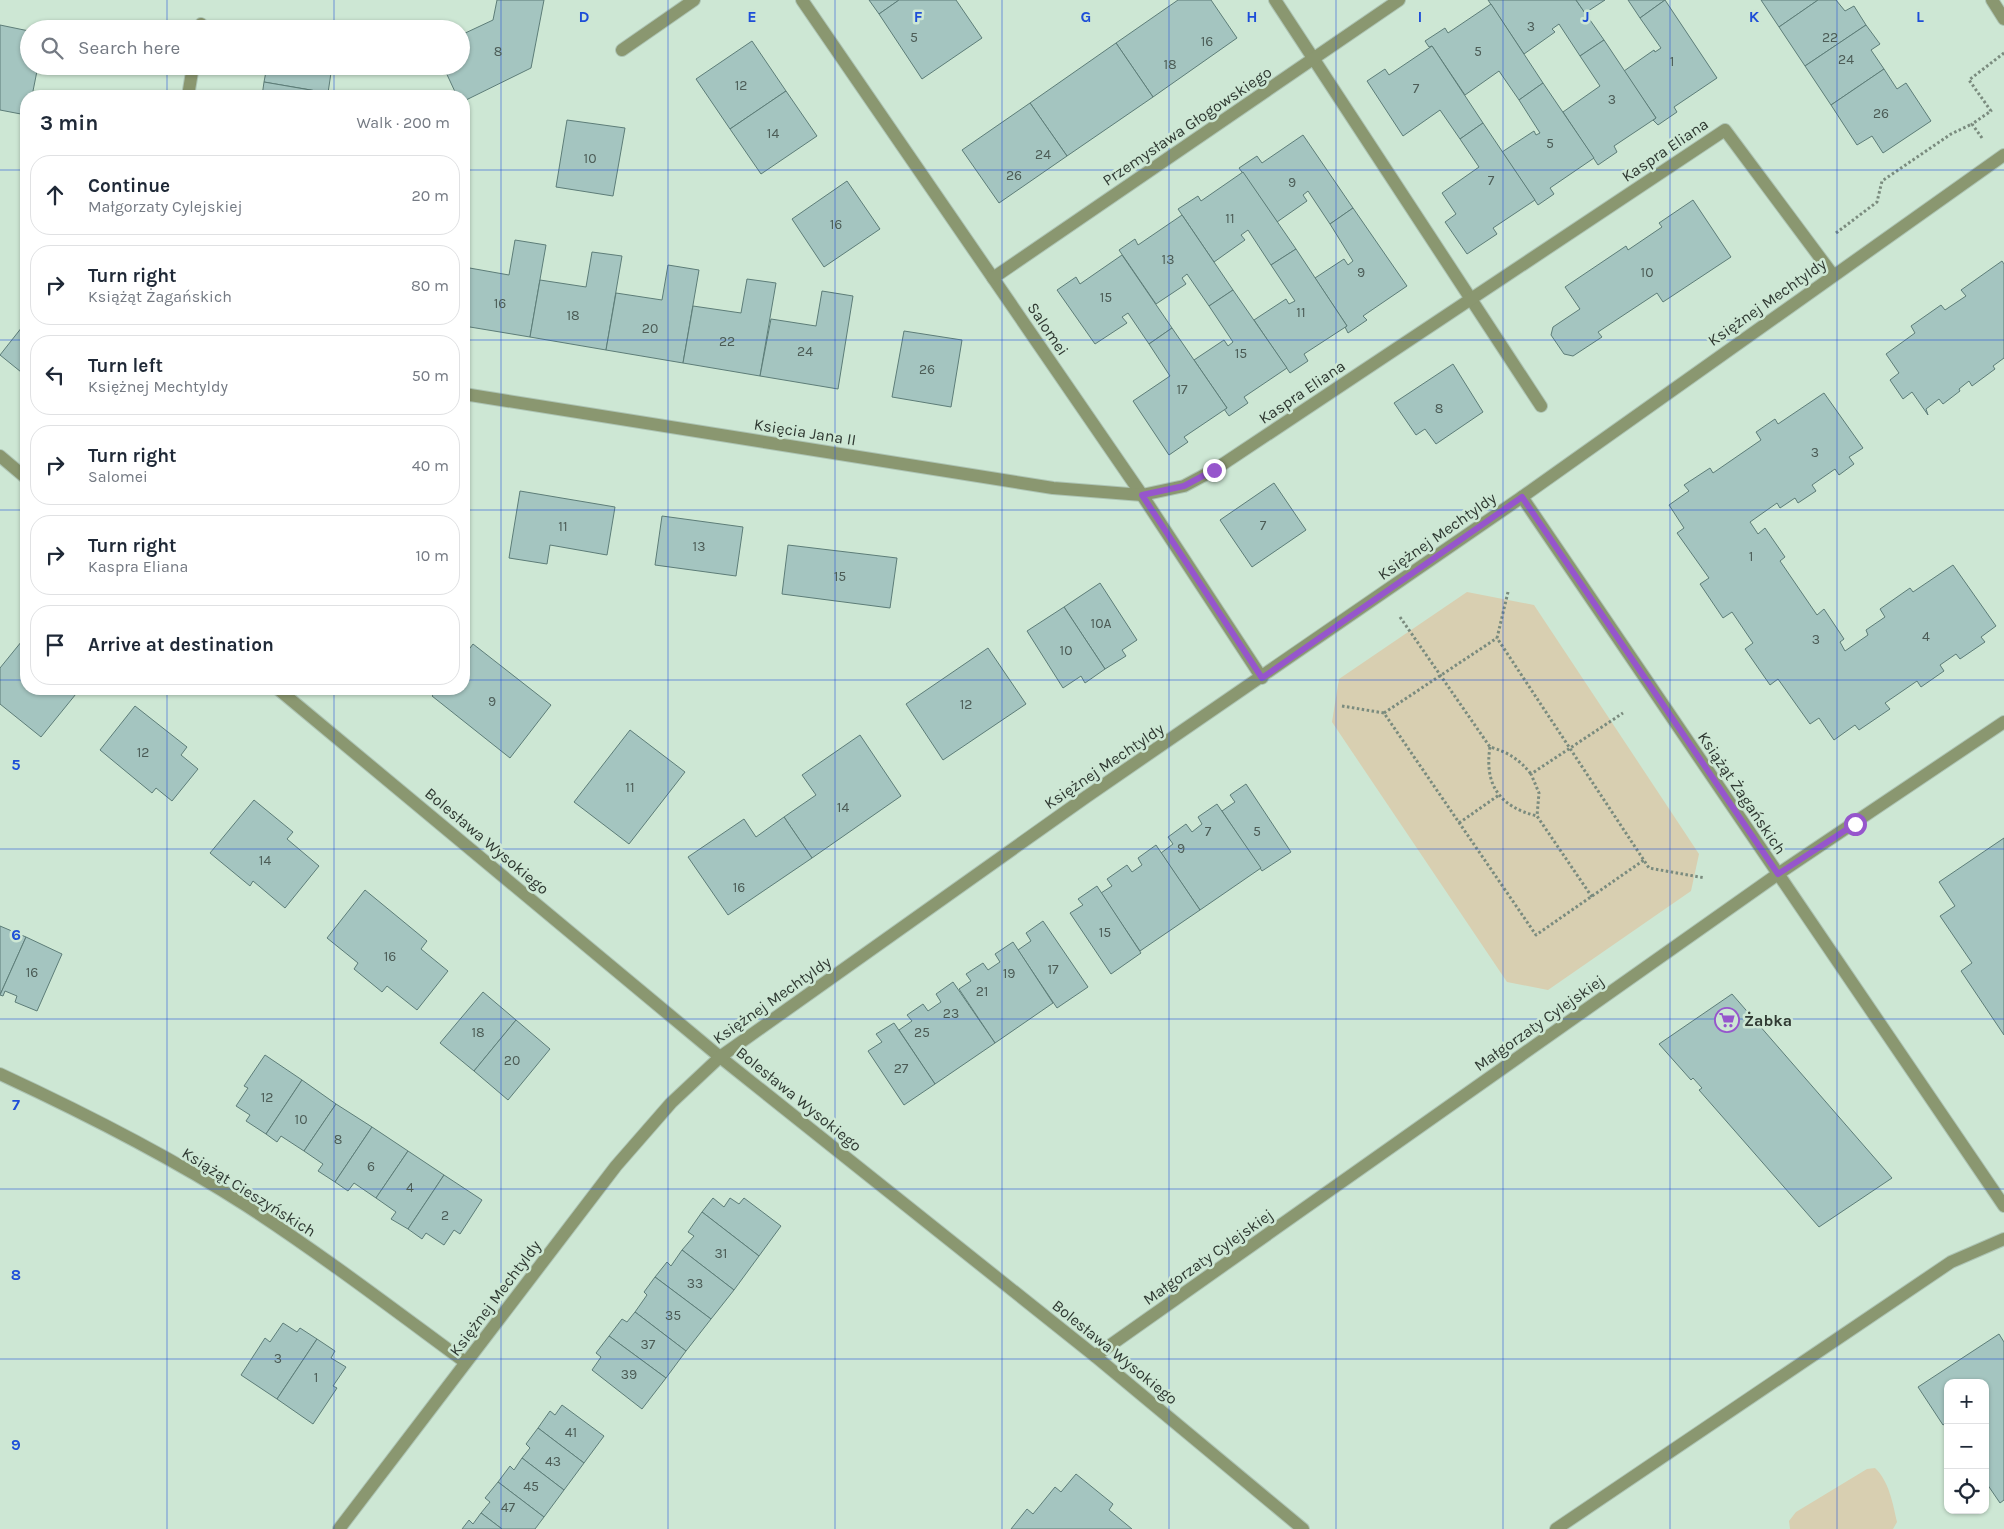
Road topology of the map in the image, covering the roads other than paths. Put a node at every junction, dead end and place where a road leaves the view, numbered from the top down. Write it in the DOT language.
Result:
graph roads {
  1 [pos="694,0"];
  2 [pos="802,0"];
  3 [pos="1275,0"];
  4 [pos="1400,0"];
  5 [pos="1992,0"];
  6 [pos="2004,19"];
  7 [pos="622,50"];
  8 [pos="1315,58"];
  9 [pos="192,75"];
  10 [pos="189,90"];
  11 [pos="2001,157"];
  12 [pos="1833,276"];
  13 [pos="993,278"];
  14 [pos="1471,299"];
  15 [pos="470,395"];
  16 [pos="1541,406"];
  17 [pos="0,456"];
  18 [pos="20,473"];
  19 [pos="1142,495"];
  20 [pos="1522,497"];
  21 [pos="1262,678"];
  22 [pos="285,695"];
  23 [pos="2004,722"];
  24 [pos="1778,874"];
  25 [pos="720,1057"];
  26 [pos="0,1074"];
  27 [pos="2004,1206"];
  28 [pos="2004,1239"];
  29 [pos="1095,1356"];
  30 [pos="466,1362"];
  31 [pos="339,1529"];
  32 [pos="1303,1529"];
  33 [pos="1556,1529"];
  1 -- 7 [label="street"];
  2 -- 13 [label="street, Salomei"];
  3 -- 8 [label="street"];
  4 -- 8 [label="street, Przemysława Głogowskiego"];
  5 -- 6 [label="street"];
  8 -- 13 [label="street, Przemysława Głogowskiego"];
  8 -- 14 [label="street"];
  9 -- 10 [label="street"];
  11 -- 12 [label="street, Księżnej Mechtyldy"];
  12 -- 14 [label="street, Kaspra Eliana"];
  12 -- 20 [label="street, Księżnej Mechtyldy"];
  13 -- 19 [label="street, Salomei"];
  14 -- 16 [label="street"];
  14 -- 19 [label="street, Kaspra Eliana"];
  15 -- 19 [label="street, Księcia Jana II"];
  17 -- 18 [label="street"];
  19 -- 21 [label="street, Salomei"];
  20 -- 21 [label="street, Księżnej Mechtyldy"];
  20 -- 24 [label="street, Książąt Żagańskich"];
  21 -- 25 [label="street, Księżnej Mechtyldy"];
  22 -- 25 [label="street, Bolesława Wysokiego"];
  23 -- 24 [label="street, Małgorzaty Cylejskiej"];
  24 -- 27 [label="street, Książąt Żagańskich"];
  24 -- 29 [label="street, Małgorzaty Cylejskiej"];
  25 -- 29 [label="street, Bolesława Wysokiego"];
  25 -- 30 [label="street, Księżnej Mechtyldy"];
  26 -- 30 [label="street, Książąt Cieszyńskich"];
  28 -- 33 [label="street"];
  29 -- 32 [label="street, Bolesława Wysokiego"];
  30 -- 31 [label="street, Księżnej Mechtyldy"];
}
